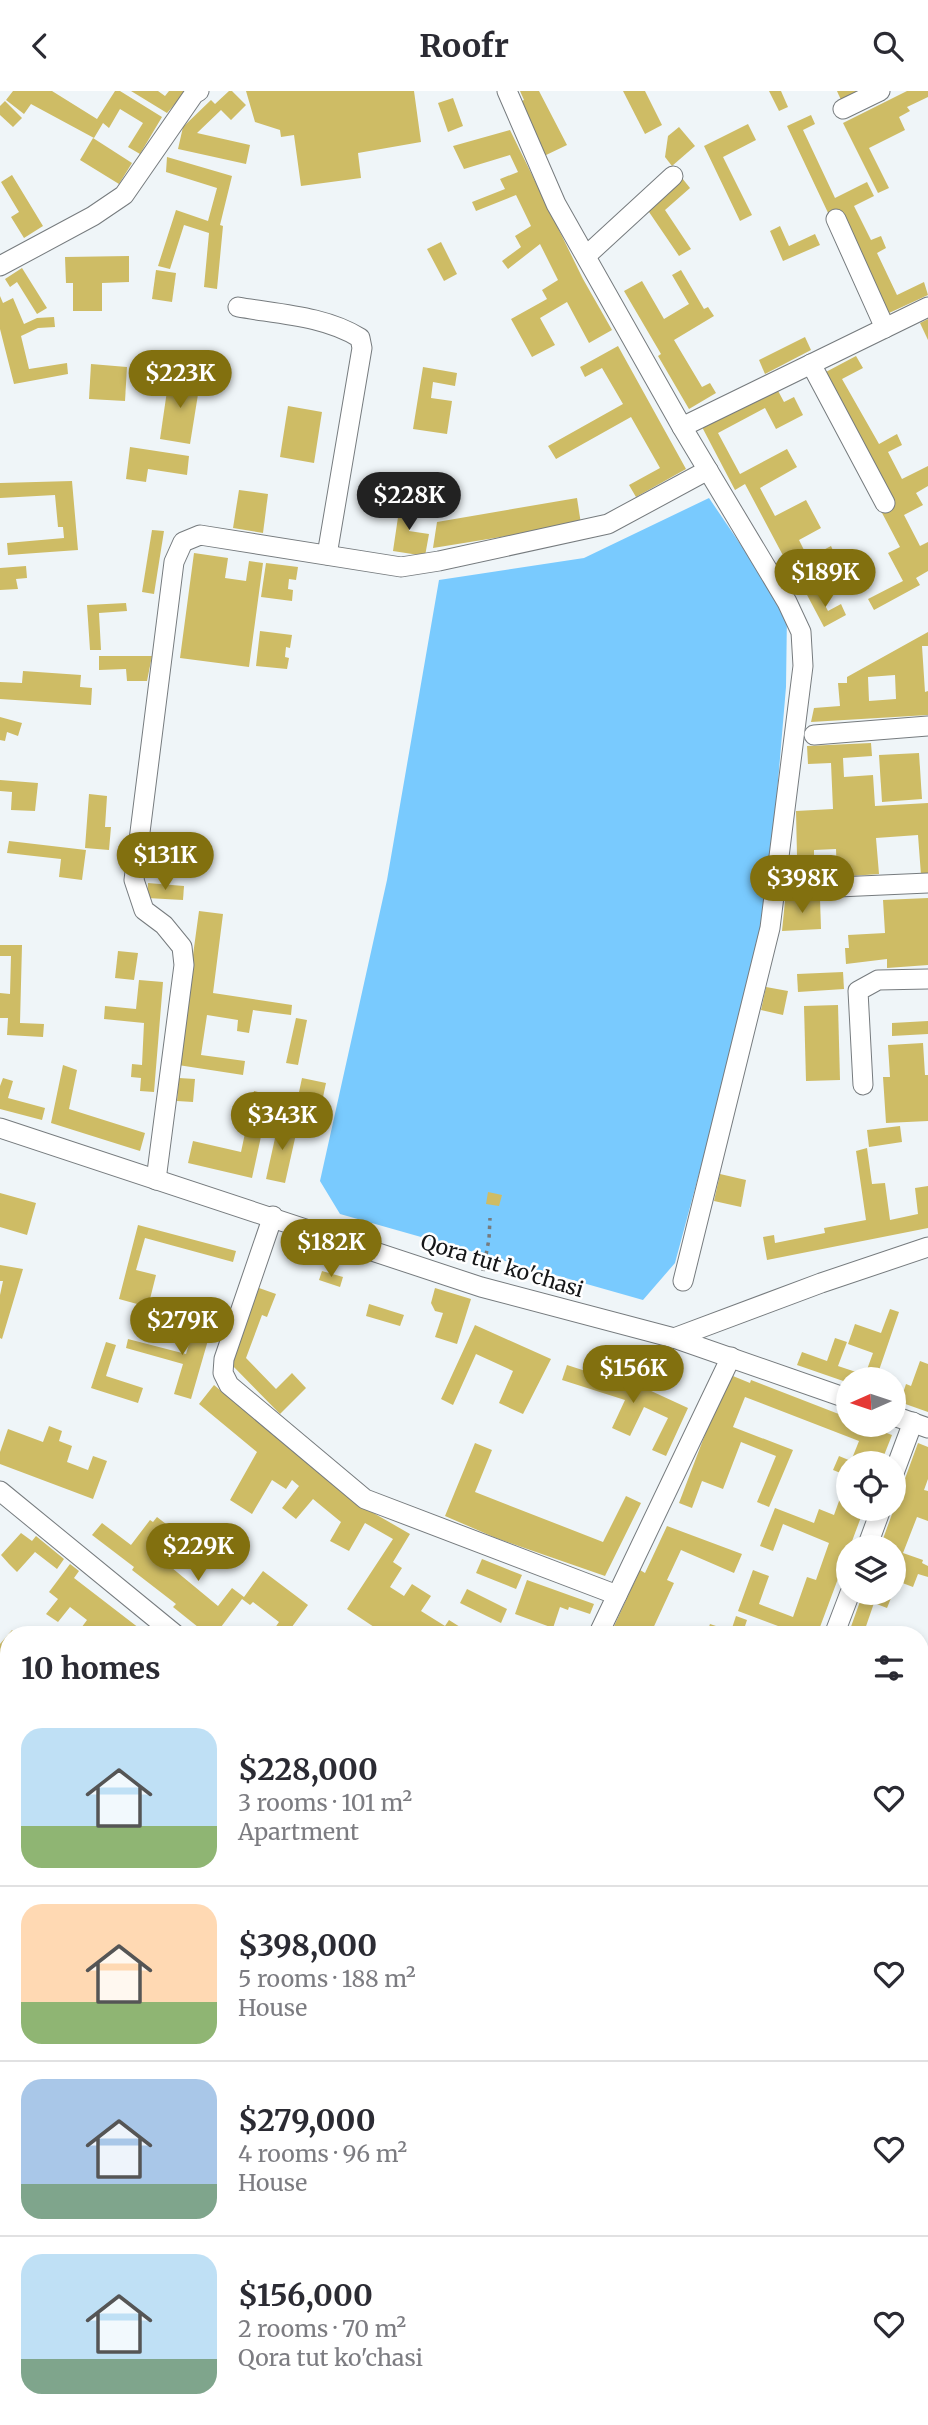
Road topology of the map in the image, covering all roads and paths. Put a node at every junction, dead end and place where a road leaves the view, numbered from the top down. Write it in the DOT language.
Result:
graph roads {
  1 [pos="199,91"];
  2 [pos="507,91"];
  3 [pos="880,91"];
  4 [pos="843,109"];
  5 [pos="673,176"];
  6 [pos="836,219"];
  7 [pos="586,256"];
  8 [pos="0,266"];
  9 [pos="238,307"];
  10 [pos="928,307"];
  11 [pos="885,328"];
  12 [pos="811,365"];
  13 [pos="682,427"];
  14 [pos="708,470"];
  15 [pos="885,503"];
  16 [pos="327,555"];
  17 [pos="928,726"];
  18 [pos="814,735"];
  19 [pos="928,883"];
  20 [pos="793,889"];
  21 [pos="928,979"];
  22 [pos="863,1085"];
  23 [pos="0,1128"];
  24 [pos="156,1180"];
  25 [pos="273,1216"];
  26 [pos="490,1218"];
  27 [pos="928,1247"];
  28 [pos="683,1281"];
  29 [pos="481,1287"];
  30 [pos="674,1338"];
  31 [pos="731,1357"];
  32 [pos="836,1394"];
  33 [pos="921,1425"];
  34 [pos="906,1452"];
  35 [pos="0,1491"];
  36 [pos="617,1595"];
  37 [pos="845,1605"];
  38 [pos="165,1626"];
  39 [pos="602,1626"];
  40 [pos="837,1626"];
  1 -- 8 [label="street"];
  2 -- 7 [label="street"];
  3 -- 4 [label="street"];
  5 -- 7 [label="street"];
  6 -- 11 [label="street"];
  7 -- 13 [label="street"];
  9 -- 16 [label="street"];
  10 -- 11 [label="street"];
  11 -- 12 [label="street"];
  12 -- 13 [label="street"];
  12 -- 15 [label="street"];
  13 -- 14 [label="street"];
  14 -- 16 [label="street"];
  14 -- 28 [label="street"];
  16 -- 24 [label="street"];
  17 -- 18 [label="street"];
  19 -- 20 [label="street"];
  21 -- 22 [label="street"];
  23 -- 24 [label="street, Qora tut ko'chasi"];
  24 -- 25 [label="street, Qora tut ko'chasi"];
  25 -- 29 [label="street, Qora tut ko'chasi"];
  25 -- 36 [label="street"];
  26 -- 29 [label="path"];
  27 -- 30 [label="street"];
  29 -- 30 [label="street, Qora tut ko'chasi"];
  30 -- 31 [label="street, Qora tut ko'chasi"];
  31 -- 32 [label="street, Qora tut ko'chasi"];
  31 -- 36 [label="street"];
  33 -- 34 [label="street"];
  35 -- 38 [label="street"];
  36 -- 39 [label="street"];
  37 -- 40 [label="street"];
}
